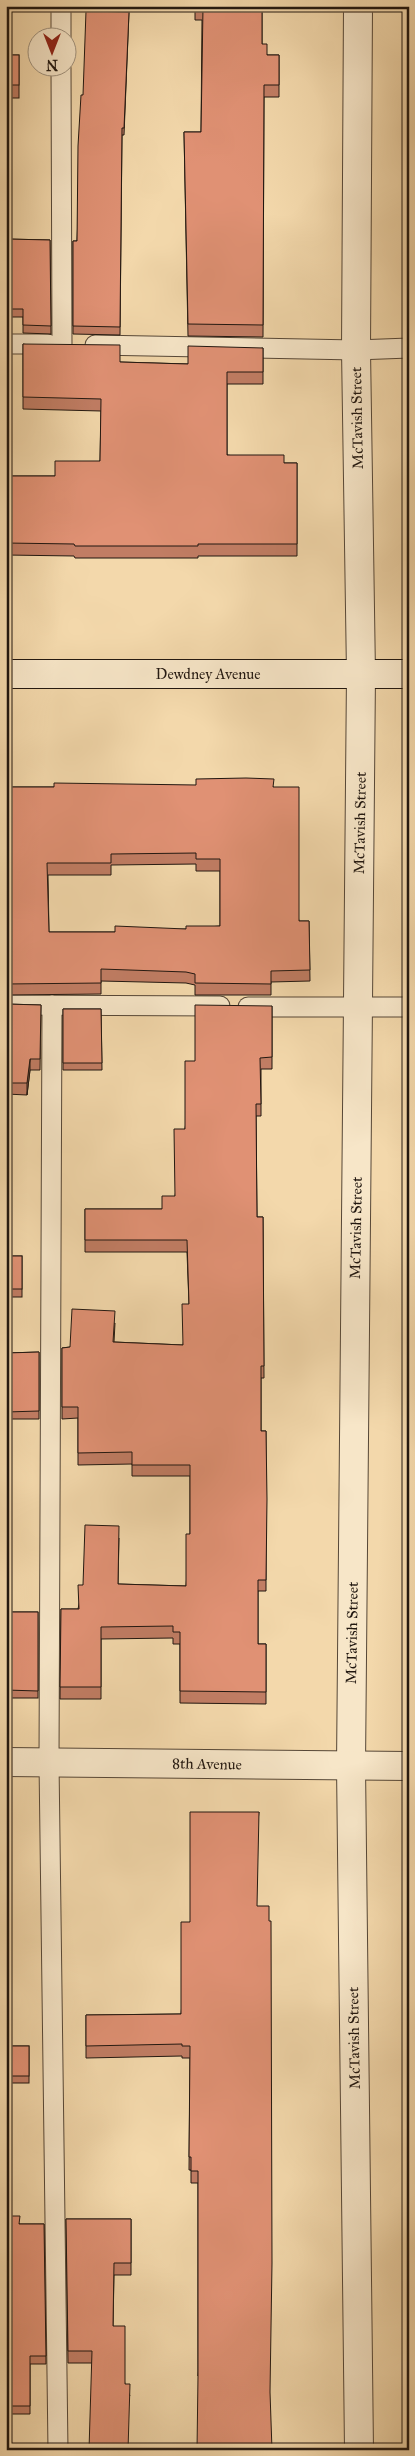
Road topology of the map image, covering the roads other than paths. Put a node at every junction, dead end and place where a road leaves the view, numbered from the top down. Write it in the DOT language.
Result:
graph roads {
  1 [pos="61,6"];
  2 [pos="358,6"];
  3 [pos="61,28"];
  4 [pos="61,78"];
  5 [pos="6,344"];
  6 [pos="62,344"];
  7 [pos="409,348"];
  8 [pos="356,350"];
  9 [pos="6,674"];
  10 [pos="361,674"];
  11 [pos="409,674"];
  12 [pos="6,1005"];
  13 [pos="52,1005"];
  14 [pos="358,1007"];
  15 [pos="409,1007"];
  16 [pos="6,1762"];
  17 [pos="49,1762"];
  18 [pos="351,1766"];
  19 [pos="409,1766"];
  20 [pos="58,2450"];
  21 [pos="359,2450"];
  1 -- 3 [label="lane"];
  2 -- 8 [label="street, McTavish Street"];
  4 -- 6 [label="lane"];
  5 -- 6 [label="lane"];
  6 -- 8 [label="lane"];
  7 -- 8 [label="lane"];
  8 -- 10 [label="street, McTavish Street"];
  9 -- 10 [label="street, Dewdney Avenue"];
  10 -- 11 [label="street, Dewdney Avenue"];
  10 -- 14 [label="street, McTavish Street"];
  12 -- 13 [label="lane"];
  13 -- 14 [label="lane"];
  13 -- 17 [label="lane"];
  14 -- 15 [label="lane"];
  14 -- 18 [label="street, McTavish Street"];
  16 -- 17 [label="street, 8th Avenue"];
  17 -- 18 [label="street, 8th Avenue"];
  17 -- 20 [label="lane"];
  18 -- 19 [label="street, 8th Avenue"];
  18 -- 21 [label="street, McTavish Street"];
}
